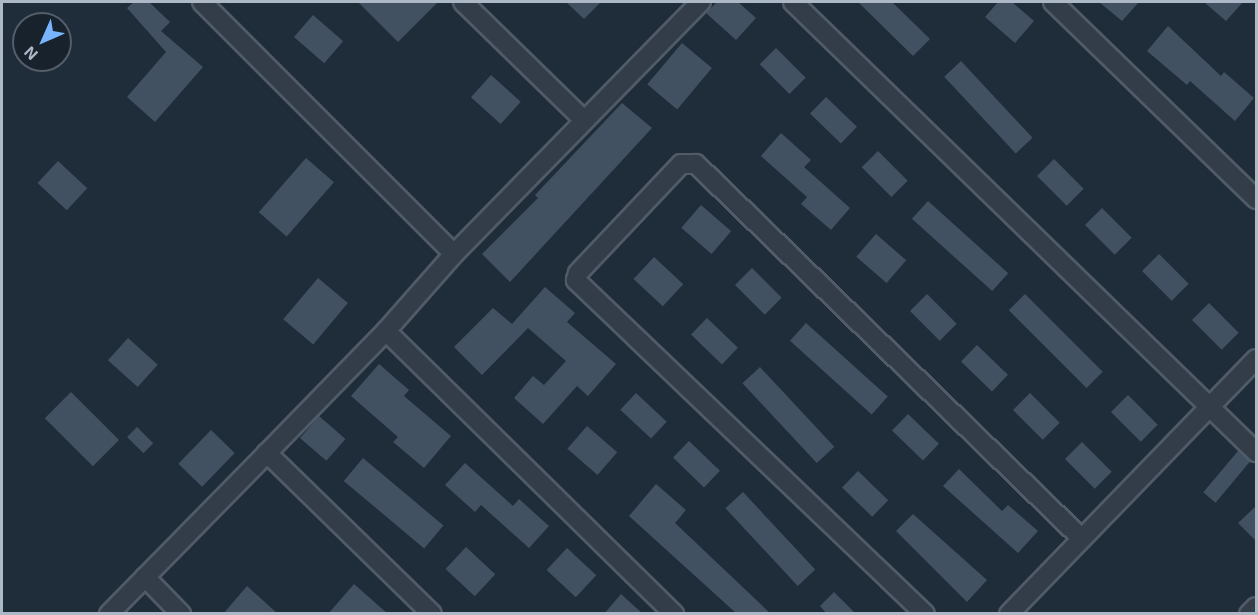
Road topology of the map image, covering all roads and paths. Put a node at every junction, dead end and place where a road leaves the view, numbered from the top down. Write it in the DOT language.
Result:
graph roads {
  1 [pos="202,2"];
  2 [pos="462,2"];
  3 [pos="701,2"];
  4 [pos="793,2"];
  5 [pos="1053,2"];
  6 [pos="584,120"];
  7 [pos="1257,199"];
  8 [pos="454,254"];
  9 [pos="386,331"];
  10 [pos="1257,359"];
  11 [pos="1211,406"];
  12 [pos="1257,452"];
  13 [pos="267,453"];
  14 [pos="1081,538"];
  15 [pos="145,578"];
  16 [pos="1257,607"];
  17 [pos="109,614"];
  18 [pos="181,614"];
  19 [pos="432,614"];
  20 [pos="674,614"];
  21 [pos="925,614"];
  22 [pos="1009,614"];
  23 [pos="1248,614"];
  1 -- 8 [label="street"];
  2 -- 6 [label="street"];
  3 -- 6 [label="street"];
  4 -- 11 [label="street"];
  5 -- 7 [label="street"];
  6 -- 8 [label="street"];
  8 -- 9 [label="street"];
  9 -- 13 [label="street"];
  9 -- 20 [label="street"];
  10 -- 11 [label="street"];
  11 -- 12 [label="street"];
  11 -- 14 [label="street"];
  13 -- 15 [label="street"];
  13 -- 19 [label="street"];
  14 -- 21 [label="street"];
  14 -- 22 [label="street"];
  15 -- 17 [label="street"];
  15 -- 18 [label="street"];
  16 -- 23 [label="street"];
}
